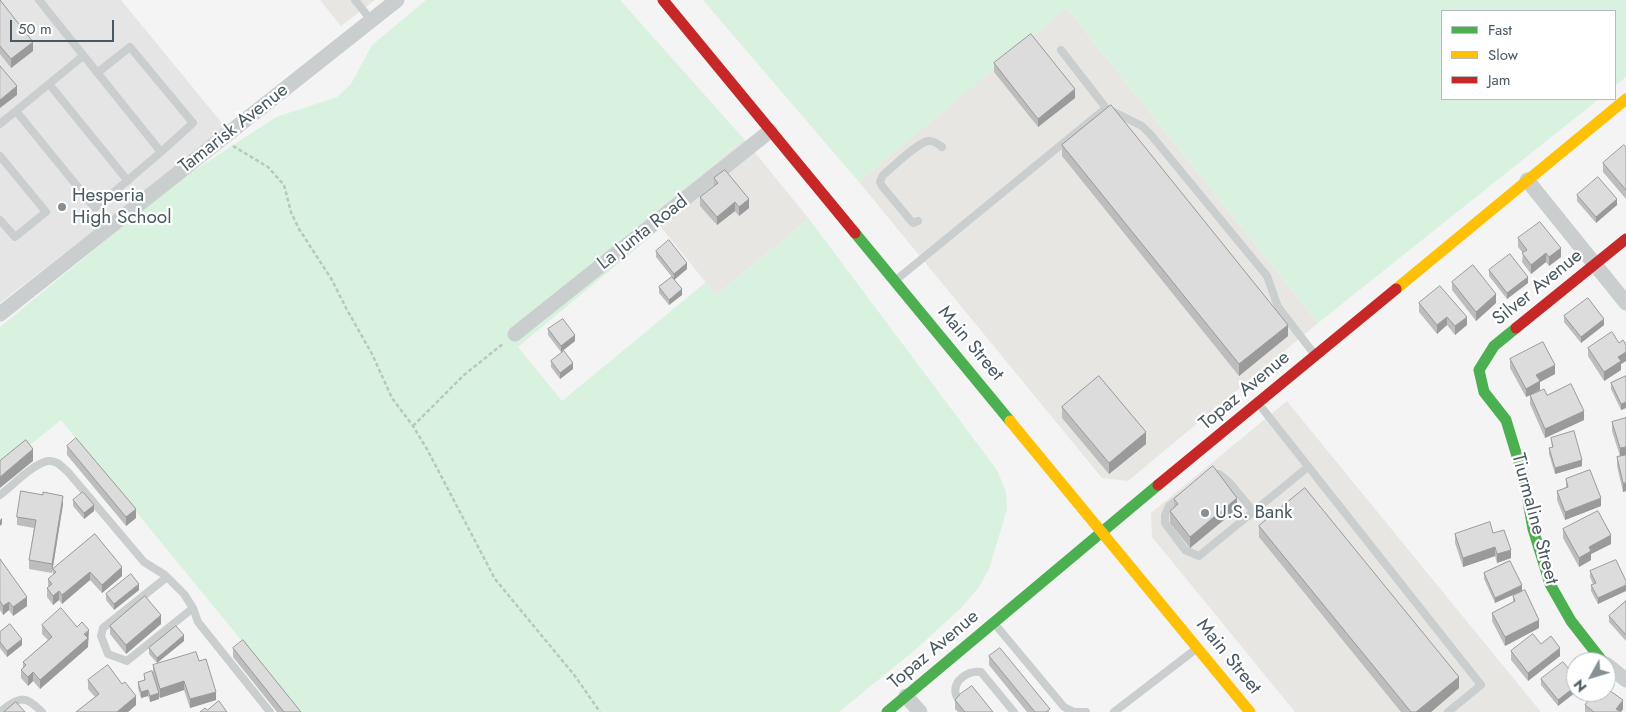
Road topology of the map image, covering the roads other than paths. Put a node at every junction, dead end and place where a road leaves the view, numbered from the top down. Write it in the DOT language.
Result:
graph roads {
  1 [pos="39,0"];
  2 [pos="355,0"];
  3 [pos="397,0"];
  4 [pos="663,0"];
  5 [pos="371,20"];
  6 [pos="1061,50"];
  7 [pos="83,56"];
  8 [pos="97,73"];
  9 [pos="49,84"];
  10 [pos="1626,99"];
  11 [pos="1106,108"];
  12 [pos="16,111"];
  13 [pos="0,124"];
  14 [pos="770,131"];
  15 [pos="942,147"];
  16 [pos="161,152"];
  17 [pos="0,156"];
  18 [pos="1527,180"];
  19 [pos="128,181"];
  20 [pos="0,220"];
  21 [pos="918,221"];
  22 [pos="1626,239"];
  23 [pos="1594,266"];
  24 [pos="895,282"];
  25 [pos="1626,303"];
  26 [pos="0,314"];
  27 [pos="515,334"];
  28 [pos="1315,355"];
  29 [pos="1479,370"];
  30 [pos="1258,403"];
  31 [pos="1308,467"];
  32 [pos="1204,479"];
  33 [pos="1190,490"];
  34 [pos="0,495"];
  35 [pos="1253,511"];
  36 [pos="1102,531"];
  37 [pos="167,577"];
  38 [pos="193,608"];
  39 [pos="994,622"];
  40 [pos="1197,648"];
  41 [pos="1596,652"];
  42 [pos="1616,672"];
  43 [pos="1626,680"];
  44 [pos="906,696"];
  45 [pos="960,703"];
  46 [pos="1068,711"];
  47 [pos="0,712"];
  48 [pos="42,712"];
  49 [pos="270,712"];
  50 [pos="888,712"];
  51 [pos="920,712"];
  52 [pos="1014,712"];
  53 [pos="1086,712"];
  54 [pos="1114,712"];
  55 [pos="1250,712"];
  56 [pos="1448,712"];
  1 -- 7 [label="lane"];
  2 -- 5 [label="lane"];
  3 -- 5 [label="street, Tamarisk Avenue"];
  4 -- 14 [label="street, Main Street"];
  5 -- 26 [label="street, Tamarisk Avenue"];
  6 -- 11 [label="lane"];
  7 -- 8 [label="lane"];
  7 -- 9 [label="lane"];
  8 -- 16 [label="lane"];
  8 -- 16 [label="lane"];
  9 -- 12 [label="lane"];
  9 -- 19 [label="lane"];
  10 -- 18 [label="street, Topaz Avenue"];
  11 -- 24 [label="lane"];
  11 -- 28 [label="lane"];
  12 -- 13 [label="lane"];
  12 -- 19 [label="lane"];
  14 -- 24 [label="street, Main Street"];
  14 -- 27 [label="street, La Junta Road"];
  15 -- 21 [label="lane"];
  16 -- 19 [label="lane"];
  17 -- 20 [label="lane"];
  18 -- 23 [label="street"];
  18 -- 28 [label="street, Topaz Avenue"];
  22 -- 23 [label="street, Silver Avenue"];
  23 -- 25 [label="street"];
  23 -- 29 [label="street, Silver Avenue"];
  24 -- 36 [label="street, Main Street"];
  28 -- 30 [label="street, Topaz Avenue"];
  29 -- 41 [label="street, Tiurmaline Street"];
  30 -- 31 [label="lane"];
  30 -- 36 [label="street, Topaz Avenue"];
  31 -- 35 [label="lane"];
  31 -- 56 [label="lane"];
  32 -- 35 [label="lane"];
  33 -- 35 [label="lane"];
  34 -- 37 [label="lane"];
  36 -- 39 [label="street, Topaz Avenue"];
  36 -- 40 [label="street, Main Street"];
  37 -- 38 [label="lane"];
  37 -- 38 [label="lane"];
  38 -- 49 [label="lane"];
  39 -- 44 [label="street, Topaz Avenue"];
  39 -- 46 [label="lane"];
  40 -- 54 [label="lane"];
  40 -- 55 [label="street, Main Street"];
  42 -- 43 [label="street, Tiurmaline Street"];
  44 -- 50 [label="street, Topaz Avenue"];
  44 -- 51 [label="street"];
  45 -- 52 [label="lane"];
  46 -- 53 [label="lane"];
  47 -- 48 [label="lane"];
}
